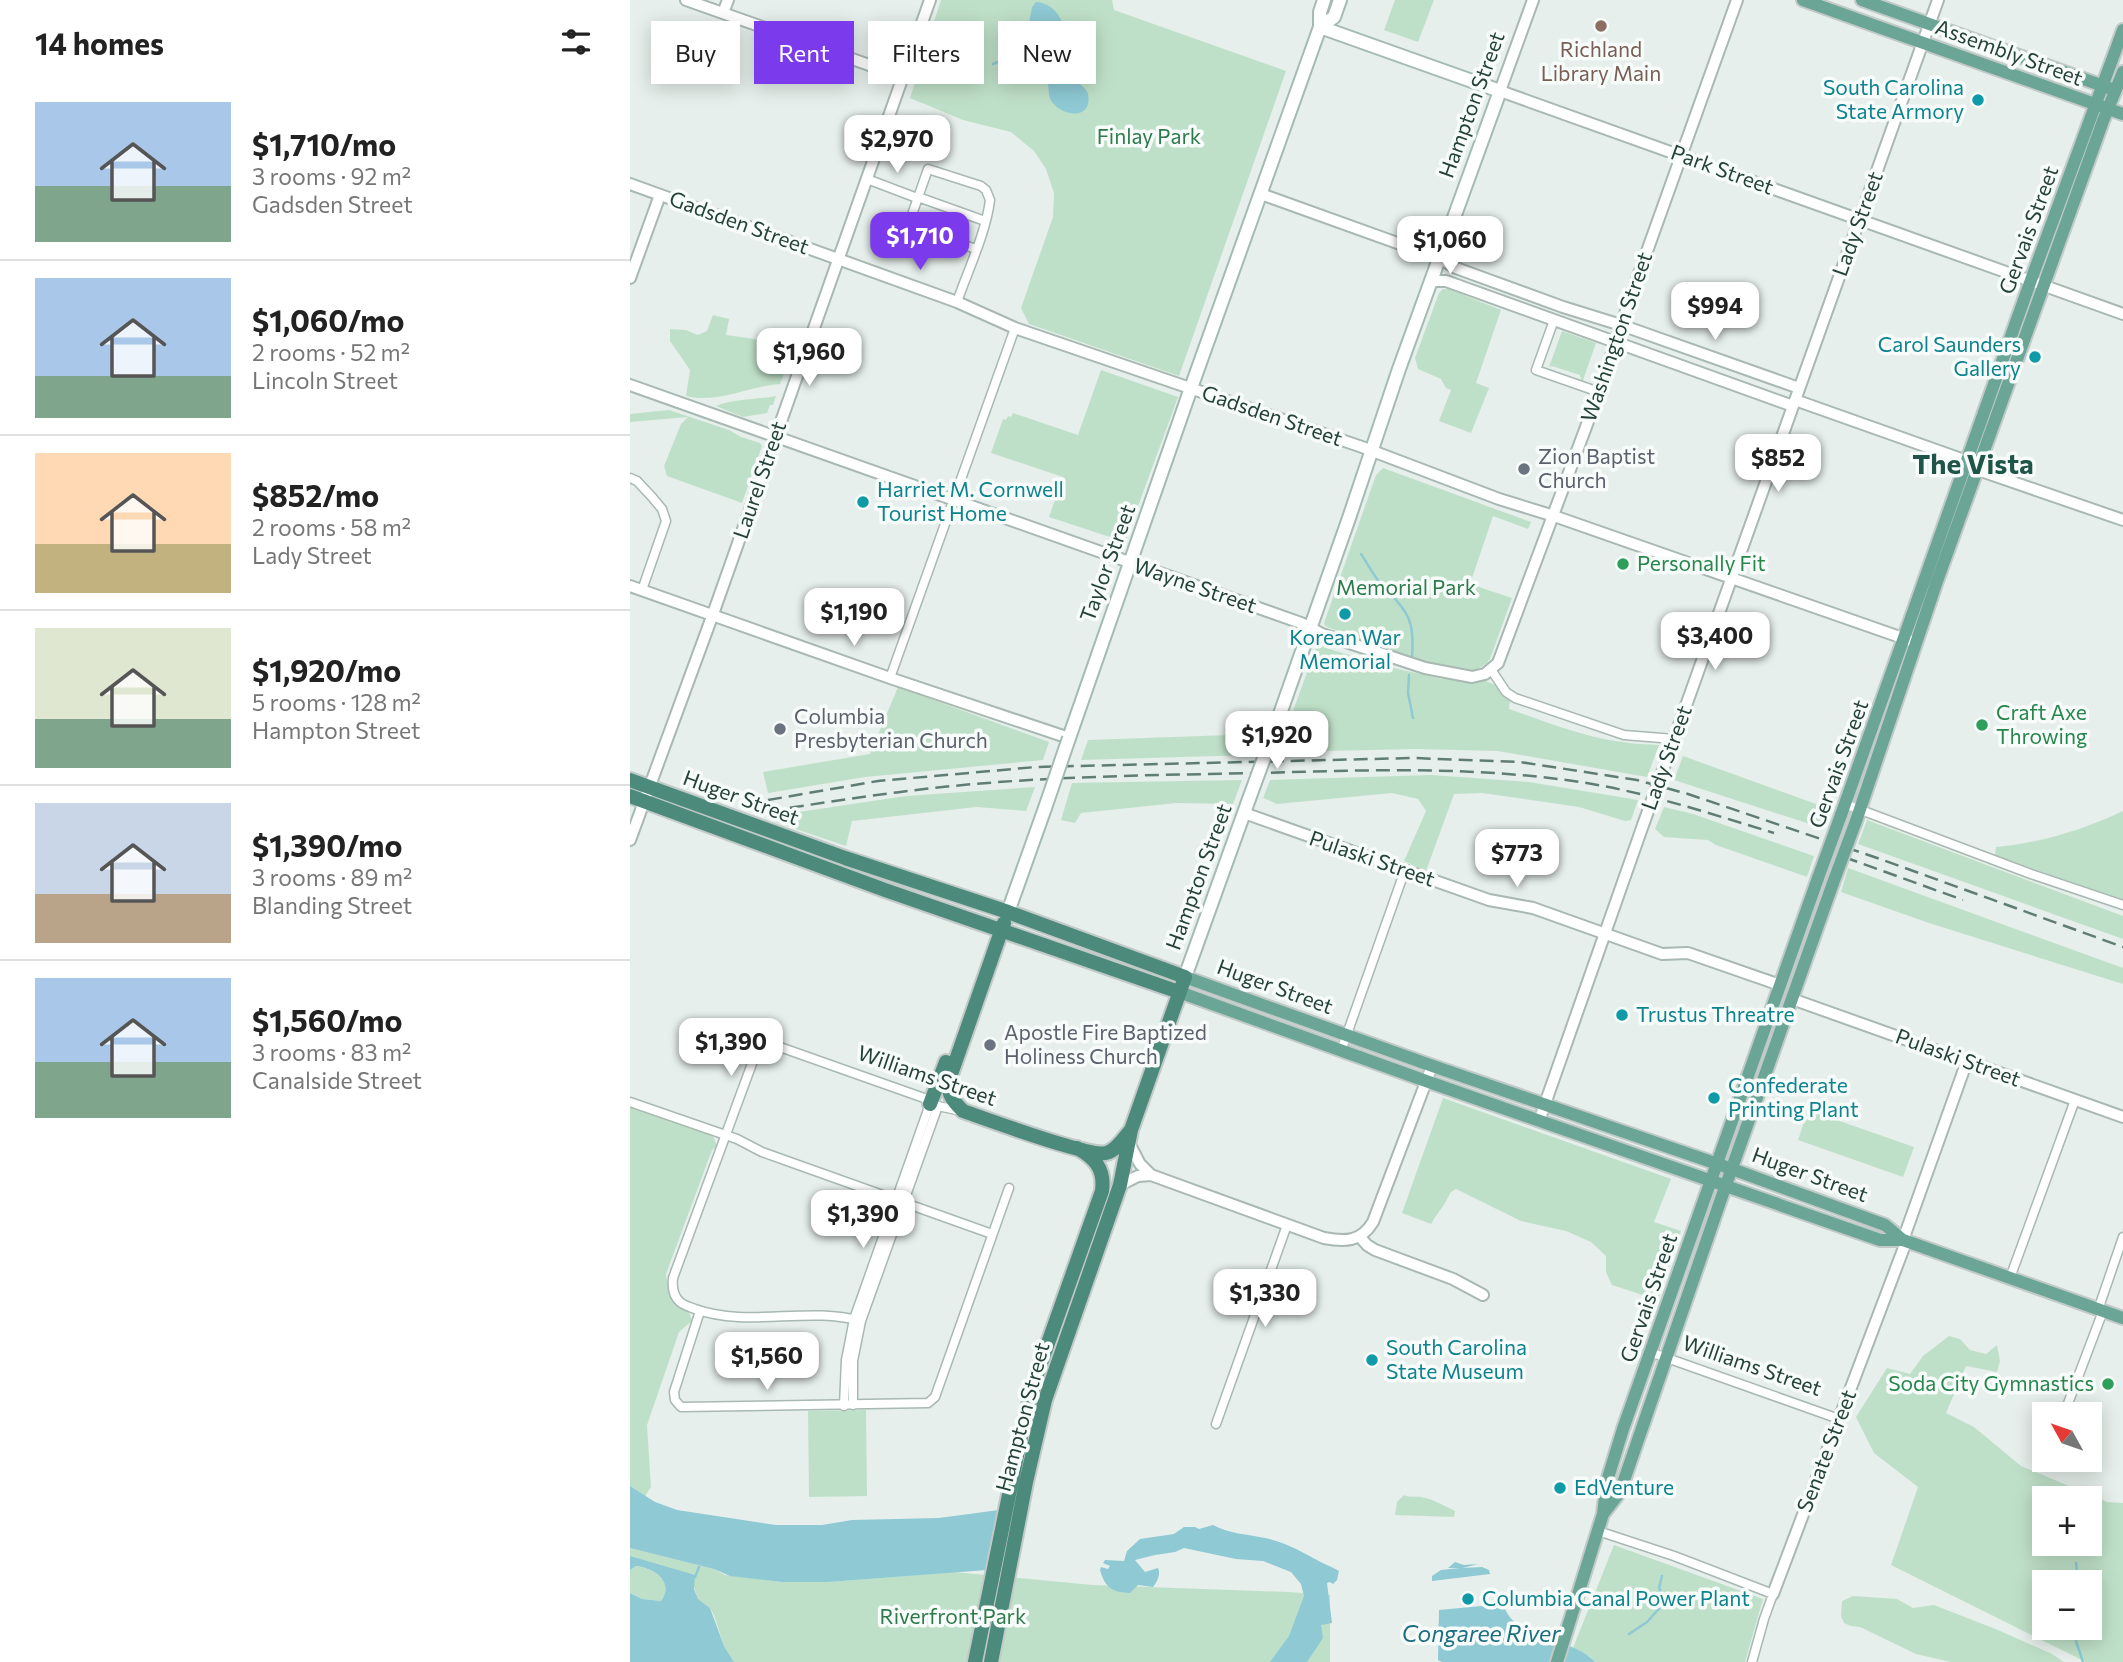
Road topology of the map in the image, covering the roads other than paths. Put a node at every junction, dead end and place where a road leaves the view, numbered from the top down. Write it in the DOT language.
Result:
graph roads {
  1 [pos="685,0"];
  2 [pos="728,0"];
  3 [pos="930,0"];
  4 [pos="1324,0"];
  5 [pos="1340,0"];
  6 [pos="1532,0"];
  7 [pos="1737,0"];
  8 [pos="1803,0"];
  9 [pos="1862,0"];
  10 [pos="1938,0"];
  11 [pos="723,13"];
  12 [pos="923,21"];
  13 [pos="1929,24"];
  14 [pos="1320,27"];
  15 [pos="2123,30"];
  16 [pos="1923,43"];
  17 [pos="868,65"];
  18 [pos="2123,72"];
  19 [pos="901,84"];
  20 [pos="2102,86"];
  21 [pos="1500,90"];
  22 [pos="2120,92"];
  23 [pos="2095,104"];
  24 [pos="2108,109"];
  25 [pos="2123,114"];
  26 [pos="1681,156"];
  27 [pos="867,179"];
  28 [pos="630,184"];
  29 [pos="1261,194"];
  30 [pos="660,195"];
  31 [pos="918,198"];
  32 [pos="1859,219"];
  33 [pos="985,221"];
  34 [pos="976,249"];
  35 [pos="1439,258"];
  36 [pos="839,260"];
  37 [pos="630,278"];
  38 [pos="2031,280"];
  39 [pos="1431,281"];
  40 [pos="2044,285"];
  41 [pos="957,302"];
  42 [pos="2123,314"];
  43 [pos="1555,320"];
  44 [pos="1621,325"];
  45 [pos="1016,328"];
  46 [pos="1616,341"];
  47 [pos="630,385"];
  48 [pos="1191,388"];
  49 [pos="1799,388"];
  50 [pos="1599,392"];
  51 [pos="1794,403"];
  52 [pos="776,437"];
  53 [pos="1372,451"];
  54 [pos="1967,461"];
  55 [pos="1978,470"];
  56 [pos="630,478"];
  57 [pos="954,500"];
  58 [pos="1554,516"];
  59 [pos="2123,520"];
  60 [pos="1131,564"];
  61 [pos="1732,577"];
  62 [pos="630,586"];
  63 [pos="642,590"];
  64 [pos="713,614"];
  65 [pos="1311,627"];
  66 [pos="1911,640"];
  67 [pos="1492,671"];
  68 [pos="890,678"];
  69 [pos="1069,738"];
  70 [pos="1674,739"];
  71 [pos="630,780"];
  72 [pos="649,786"];
  73 [pos="637,799"];
  74 [pos="1843,810"];
  75 [pos="1244,813"];
  76 [pos="1858,816"];
  77 [pos="630,840"];
  78 [pos="1405,870"];
  79 [pos="2123,905"];
  80 [pos="1008,912"];
  81 [pos="1002,929"];
  82 [pos="1605,934"];
  83 [pos="1790,956"];
  84 [pos="1185,977"];
  85 [pos="1780,985"];
  86 [pos="1179,992"];
  87 [pos="1792,999"];
  88 [pos="1347,1035"];
  89 [pos="964,1038"];
  90 [pos="1341,1051"];
  91 [pos="1967,1061"];
  92 [pos="1432,1066"];
  93 [pos="1426,1081"];
  94 [pos="2075,1100"];
  95 [pos="630,1102"];
  96 [pos="1545,1103"];
  97 [pos="934,1105"];
  98 [pos="962,1111"];
  99 [pos="2123,1117"];
  100 [pos="1539,1121"];
  101 [pos="726,1135"];
  102 [pos="1130,1136"];
  103 [pos="1077,1148"];
  104 [pos="1717,1164"];
  105 [pos="1732,1169"];
  106 [pos="1151,1175"];
  107 [pos="1710,1181"];
  108 [pos="1120,1185"];
  109 [pos="1726,1187"];
  110 [pos="1009,1188"];
  111 [pos="900,1202"];
  112 [pos="1287,1225"];
  113 [pos="992,1234"];
  114 [pos="1360,1237"];
  115 [pos="2123,1237"];
  116 [pos="1904,1241"];
  117 [pos="2010,1278"];
  118 [pos="1483,1295"];
  119 [pos="2101,1310"];
  120 [pos="700,1311"];
  121 [pos="2123,1318"];
  122 [pos="857,1320"];
  123 [pos="1650,1352"];
  124 [pos="1666,1358"];
  125 [pos="2068,1402"];
  126 [pos="848,1405"];
  127 [pos="1839,1419"];
  128 [pos="1216,1424"];
  129 [pos="1028,1437"];
  130 [pos="1603,1514"];
  131 [pos="1598,1531"];
  132 [pos="1773,1594"];
  133 [pos="975,1662"];
  134 [pos="991,1662"];
  135 [pos="1557,1662"];
  136 [pos="1752,1662"];
  1 -- 11 [label="street"];
  2 -- 11 [label="street"];
  3 -- 12 [label="street, Laurel Street"];
  4 -- 14 [label="main road, Taylor Street"];
  5 -- 14 [label="main road, Taylor Street"];
  6 -- 21 [label="street, Hampton Street"];
  7 -- 26 [label="street, Washington Street"];
  8 -- 16 [label="main road, Assembly Street"];
  9 -- 13 [label="main road, Assembly Street"];
  10 -- 13 [label="street, Lady Street"];
  11 -- 17 [label="street"];
  13 -- 16 [label="street, Lady Street"];
  13 -- 20 [label="main road, Assembly Street"];
  14 -- 21 [label="main road, Park Street"];
  14 -- 29 [label="main road, Taylor Street"];
  15 -- 20 [label="main road, Gervais Street"];
  16 -- 23 [label="main road, Assembly Street"];
  16 -- 32 [label="street, Lady Street"];
  18 -- 22 [label="main road, Gervais Street"];
  19 -- 27 [label="street, Laurel Street"];
  20 -- 22 [label="main road, Assembly Street"];
  20 -- 23 [label="main road, Gervais Street"];
  21 -- 26 [label="street, Park Street"];
  21 -- 35 [label="main road, Hampton Street"];
  22 -- 24 [label="main road, Gervais Street"];
  23 -- 24 [label="main road, Assembly Street"];
  23 -- 38 [label="main road, Gervais Street"];
  24 -- 25 [label="main road, Assembly Street"];
  24 -- 40 [label="main road, Gervais Street"];
  26 -- 32 [label="street, Park Street"];
  26 -- 44 [label="street, Washington Street"];
  27 -- 31 [label="street"];
  27 -- 36 [label="street, Laurel Street"];
  28 -- 30 [label="street, Gadsden Street"];
  29 -- 35 [label="street"];
  29 -- 48 [label="main road, Taylor Street"];
  30 -- 36 [label="street, Gadsden Street"];
  30 -- 37 [label="street"];
  31 -- 33 [label="street"];
  31 -- 33 [label="street"];
  31 -- 34 [label="street"];
  32 -- 38 [label="street, Park Street"];
  32 -- 49 [label="street, Lady Street"];
  33 -- 34 [label="street"];
  34 -- 41 [label="street"];
  35 -- 39 [label="main road, Hampton Street"];
  35 -- 44 [label="street"];
  36 -- 41 [label="street, Gadsden Street"];
  36 -- 52 [label="street, Laurel Street"];
  38 -- 40 [label="street, Park Street"];
  38 -- 54 [label="main road, Gervais Street"];
  39 -- 43 [label="street"];
  39 -- 53 [label="main road, Hampton Street"];
  40 -- 42 [label="street, Park Street"];
  40 -- 55 [label="main road, Gervais Street"];
  41 -- 45 [label="street, Gadsden Street"];
  43 -- 46 [label="street"];
  43 -- 50 [label="street"];
  44 -- 46 [label="street, Washington Street"];
  44 -- 49 [label="street"];
  45 -- 48 [label="street, Gadsden Street"];
  45 -- 57 [label="street"];
  46 -- 50 [label="street, Washington Street"];
  46 -- 51 [label="street"];
  47 -- 52 [label="street, Wayne Street"];
  48 -- 53 [label="street, Gadsden Street"];
  48 -- 60 [label="main road, Taylor Street"];
  49 -- 51 [label="street, Lady Street"];
  50 -- 58 [label="street, Washington Street"];
  51 -- 54 [label="street"];
  51 -- 61 [label="street, Lady Street"];
  52 -- 57 [label="street, Wayne Street"];
  52 -- 64 [label="street, Laurel Street"];
  53 -- 58 [label="street, Gadsden Street"];
  53 -- 65 [label="main road, Hampton Street"];
  54 -- 55 [label="street"];
  54 -- 66 [label="main road, Gervais Street"];
  55 -- 59 [label="street"];
  55 -- 66 [label="main road, Gervais Street"];
  56 -- 63 [label="street"];
  57 -- 60 [label="street, Wayne Street"];
  57 -- 68 [label="street"];
  58 -- 61 [label="street, Gadsden Street"];
  58 -- 67 [label="street, Washington Street"];
  60 -- 65 [label="street, Wayne Street"];
  60 -- 69 [label="main road, Taylor Street"];
  61 -- 66 [label="street, Gadsden Street"];
  61 -- 70 [label="street, Lady Street"];
  62 -- 63 [label="street"];
  63 -- 64 [label="street"];
  64 -- 68 [label="street"];
  64 -- 72 [label="street, Laurel Street"];
  65 -- 67 [label="street, Wayne Street"];
  65 -- 75 [label="main road, Hampton Street, bridge"];
  66 -- 74 [label="main road, Gervais Street"];
  66 -- 76 [label="main road, Gervais Street"];
  67 -- 70 [label="street"];
  68 -- 69 [label="street"];
  69 -- 80 [label="main road, Taylor Street, bridge"];
  70 -- 82 [label="street, Lady Street, bridge"];
  71 -- 72 [label="highway, Huger Street"];
  72 -- 73 [label="street, Laurel Street"];
  72 -- 80 [label="highway, Huger Street"];
  73 -- 77 [label="street, Laurel Street"];
  73 -- 81 [label="highway, Huger Street"];
  74 -- 76 [label="street"];
  74 -- 83 [label="main road, Gervais Street, bridge"];
  75 -- 78 [label="street, Pulaski Street"];
  75 -- 84 [label="main road, Hampton Street"];
  76 -- 79 [label="street"];
  76 -- 87 [label="main road, Gervais Street, bridge"];
  78 -- 82 [label="street, Pulaski Street"];
  78 -- 88 [label="street"];
  80 -- 81 [label="highway, Taylor Street"];
  80 -- 84 [label="highway, Huger Street"];
  81 -- 86 [label="highway, Huger Street"];
  81 -- 89 [label="highway, Taylor Street"];
  82 -- 85 [label="street, Pulaski Street"];
  82 -- 96 [label="street, Lady Street"];
  83 -- 85 [label="main road, Gervais Street"];
  83 -- 87 [label="main road"];
  84 -- 86 [label="highway, Hampton Street"];
  84 -- 88 [label="main road, Huger Street"];
  85 -- 104 [label="main road, Gervais Street"];
  86 -- 90 [label="main road, Huger Street"];
  86 -- 102 [label="highway, Hampton Street"];
  87 -- 91 [label="street, Pulaski Street"];
  87 -- 105 [label="main road, Gervais Street"];
  88 -- 90 [label="street"];
  88 -- 92 [label="main road, Huger Street"];
  89 -- 97 [label="highway"];
  89 -- 98 [label="highway, Taylor Street"];
  90 -- 93 [label="main road, Huger Street"];
  91 -- 94 [label="street, Pulaski Street"];
  91 -- 116 [label="street, Senate Street"];
  92 -- 93 [label="street"];
  92 -- 96 [label="main road, Huger Street"];
  93 -- 100 [label="main road, Huger Street"];
  93 -- 114 [label="street"];
  94 -- 99 [label="street, Pulaski Street"];
  94 -- 117 [label="street"];
  95 -- 101 [label="street"];
  96 -- 100 [label="street, Lady Street"];
  96 -- 104 [label="main road, Huger Street"];
  97 -- 98 [label="street, Williams Street"];
  97 -- 101 [label="street, Williams Street"];
  97 -- 111 [label="street"];
  98 -- 103 [label="highway, Williams Street"];
  100 -- 107 [label="main road, Huger Street"];
  101 -- 111 [label="street"];
  101 -- 120 [label="street"];
  102 -- 103 [label="highway"];
  102 -- 106 [label="street"];
  102 -- 108 [label="highway, Hampton Street"];
  103 -- 129 [label="highway, Hampton Street"];
  104 -- 105 [label="main road, Huger Street"];
  104 -- 107 [label="main road, Gervais Street"];
  105 -- 109 [label="main road, Gervais Street"];
  105 -- 116 [label="main road, Huger Street"];
  106 -- 108 [label="street"];
  106 -- 112 [label="street"];
  107 -- 109 [label="main road, Huger Street"];
  107 -- 123 [label="main road, Gervais Street"];
  108 -- 129 [label="highway, Hampton Street"];
  109 -- 116 [label="main road, Huger Street"];
  109 -- 124 [label="main road, Gervais Street"];
  110 -- 113 [label="street"];
  111 -- 113 [label="street"];
  111 -- 122 [label="street"];
  112 -- 114 [label="street"];
  112 -- 128 [label="street"];
  113 -- 126 [label="street"];
  114 -- 118 [label="street"];
  115 -- 119 [label="street"];
  116 -- 117 [label="main road, Huger Street"];
  116 -- 127 [label="street, Senate Street"];
  117 -- 119 [label="main road, Huger Street"];
  119 -- 121 [label="main road, Huger Street"];
  119 -- 125 [label="street"];
  120 -- 122 [label="street"];
  120 -- 126 [label="street"];
  122 -- 126 [label="street"];
  123 -- 124 [label="street, Williams Street"];
  123 -- 130 [label="main road, Gervais Street"];
  124 -- 127 [label="street, Williams Street"];
  124 -- 130 [label="main road, Gervais Street"];
  127 -- 132 [label="street, Senate Street"];
  129 -- 133 [label="highway, Hampton Street"];
  129 -- 134 [label="highway, Hampton Street"];
  130 -- 131 [label="main road, Gervais Street"];
  131 -- 132 [label="street"];
  131 -- 135 [label="main road, Gervais Street"];
  132 -- 136 [label="street, Senate Street"];
}
